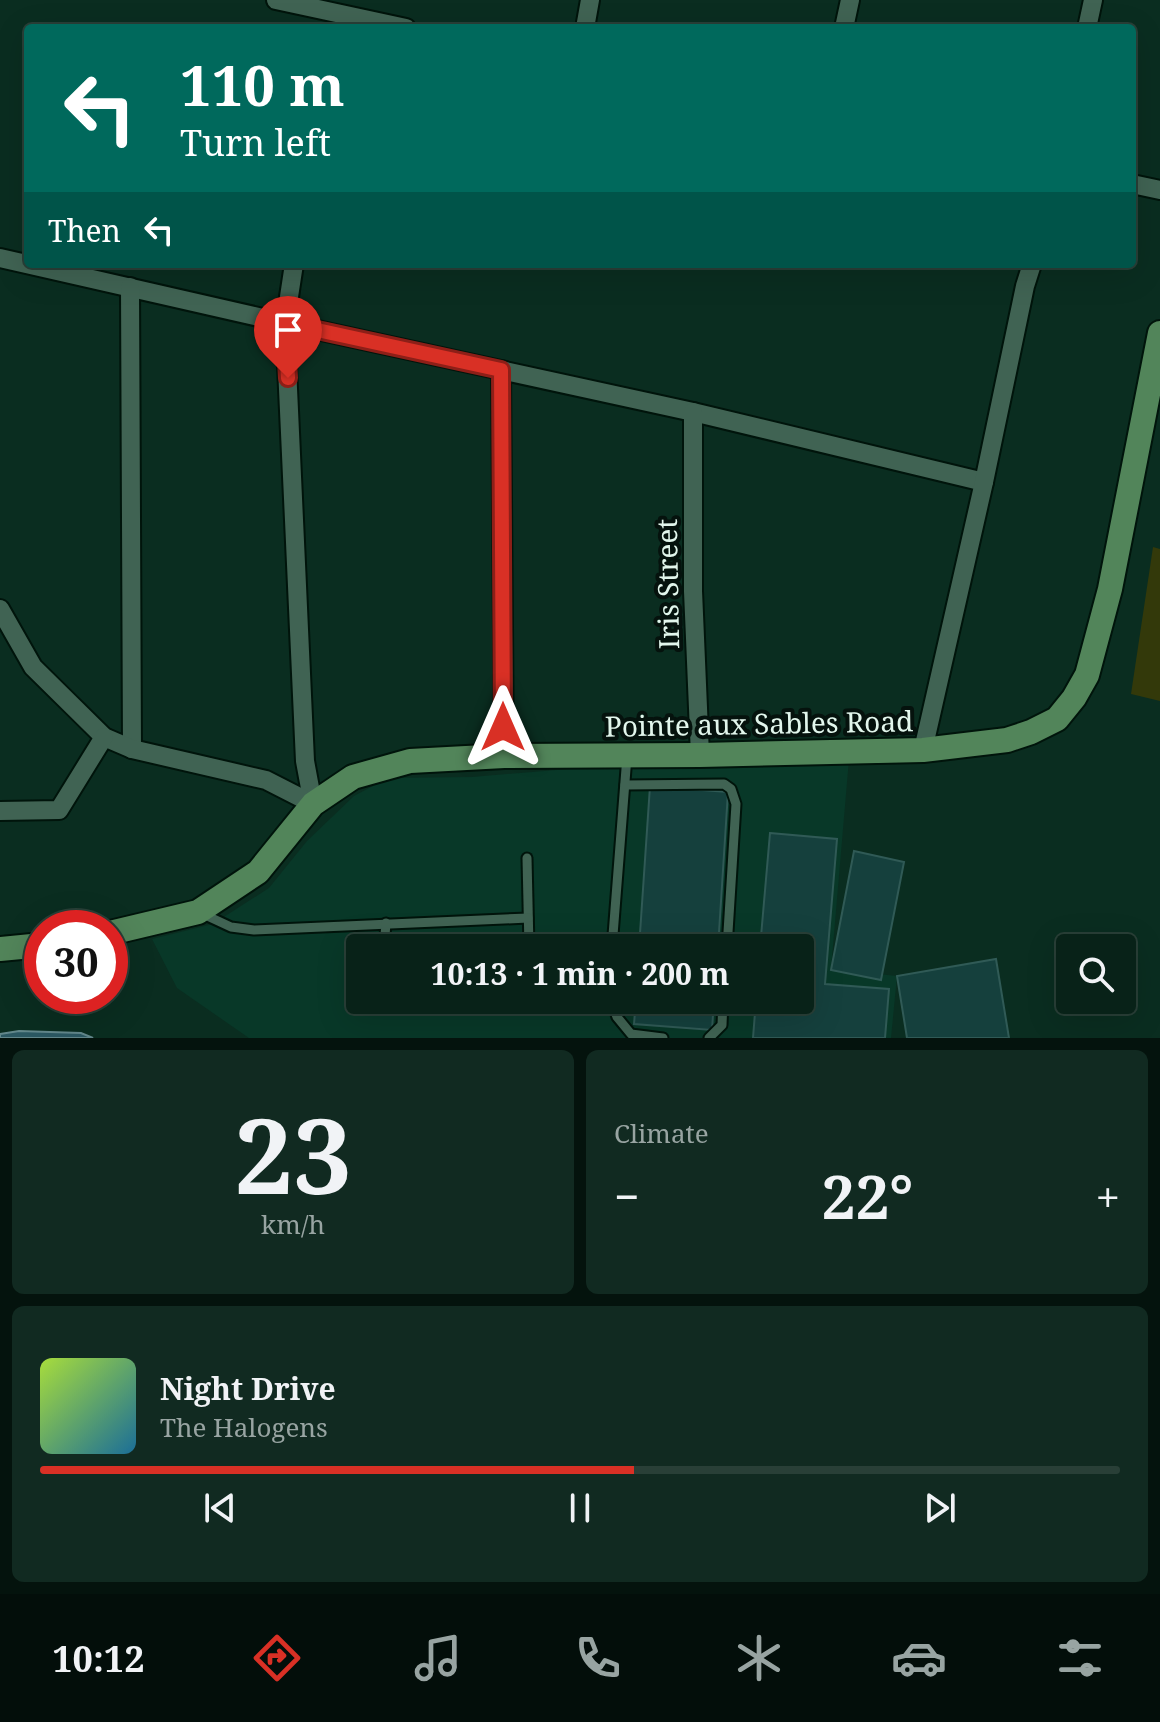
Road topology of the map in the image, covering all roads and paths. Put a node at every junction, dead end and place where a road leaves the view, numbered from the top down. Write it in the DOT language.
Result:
graph roads {
  1 [pos="276,0"];
  2 [pos="590,0"];
  3 [pos="850,0"];
  4 [pos="1093,0"];
  5 [pos="332,13"];
  6 [pos="386,24"];
  7 [pos="586,24"];
  8 [pos="845,24"];
  9 [pos="1088,24"];
  10 [pos="1136,185"];
  11 [pos="1160,190"];
  12 [pos="0,258"];
  13 [pos="24,263"];
  14 [pos="45,268"];
  15 [pos="293,268"];
  16 [pos="1031,268"];
  17 [pos="130,287"];
  18 [pos="285,323"];
  19 [pos="1160,333"];
  20 [pos="501,370"];
  21 [pos="693,412"];
  22 [pos="984,482"];
  23 [pos="0,609"];
  24 [pos="104,737"];
  25 [pos="132,749"];
  26 [pos="923,750"];
  27 [pos="700,755"];
  28 [pos="504,756"];
  29 [pos="627,756"];
  30 [pos="625,785"];
  31 [pos="313,804"];
  32 [pos="0,811"];
  33 [pos="527,858"];
  34 [pos="198,912"];
  35 [pos="528,918"];
  36 [pos="386,923"];
  37 [pos="128,929"];
  38 [pos="385,934"];
  39 [pos="529,934"];
  40 [pos="613,934"];
  41 [pos="728,934"];
  42 [pos="24,947"];
  43 [pos="0,949"];
  44 [pos="616,1014"];
  45 [pos="722,1014"];
  46 [pos="663,1038"];
  47 [pos="709,1038"];
  1 -- 5 [label="street"];
  2 -- 7 [label="street"];
  3 -- 8 [label="street"];
  4 -- 9 [label="street"];
  5 -- 6 [label="street"];
  10 -- 11 [label="street"];
  12 -- 13 [label="street"];
  14 -- 17 [label="street"];
  15 -- 18 [label="street"];
  16 -- 22 [label="street"];
  17 -- 18 [label="street"];
  17 -- 25 [label="street"];
  18 -- 20 [label="street"];
  18 -- 31 [label="street"];
  19 -- 26 [label="main road, Pointe aux Sables Road"];
  20 -- 21 [label="street"];
  20 -- 28 [label="street"];
  21 -- 22 [label="street"];
  21 -- 27 [label="street, Iris Street"];
  22 -- 26 [label="street"];
  23 -- 24 [label="street"];
  24 -- 25 [label="street"];
  24 -- 32 [label="street"];
  25 -- 31 [label="street"];
  26 -- 27 [label="main road, Pointe aux Sables Road"];
  27 -- 29 [label="main road, Pointe aux Sables Road"];
  28 -- 29 [label="main road, Pointe aux Sables Road"];
  28 -- 31 [label="main road, Pointe aux Sables Road"];
  29 -- 30 [label="lane"];
  30 -- 40 [label="lane"];
  30 -- 41 [label="lane"];
  31 -- 34 [label="main road, Pointe aux Sables Road"];
  33 -- 35 [label="lane"];
  34 -- 36 [label="lane"];
  34 -- 37 [label="main road, Pointe aux Sables Road"];
  35 -- 36 [label="lane"];
  35 -- 39 [label="lane"];
  36 -- 38 [label="lane"];
  42 -- 43 [label="main road"];
  44 -- 46 [label="lane"];
  45 -- 47 [label="lane"];
}
